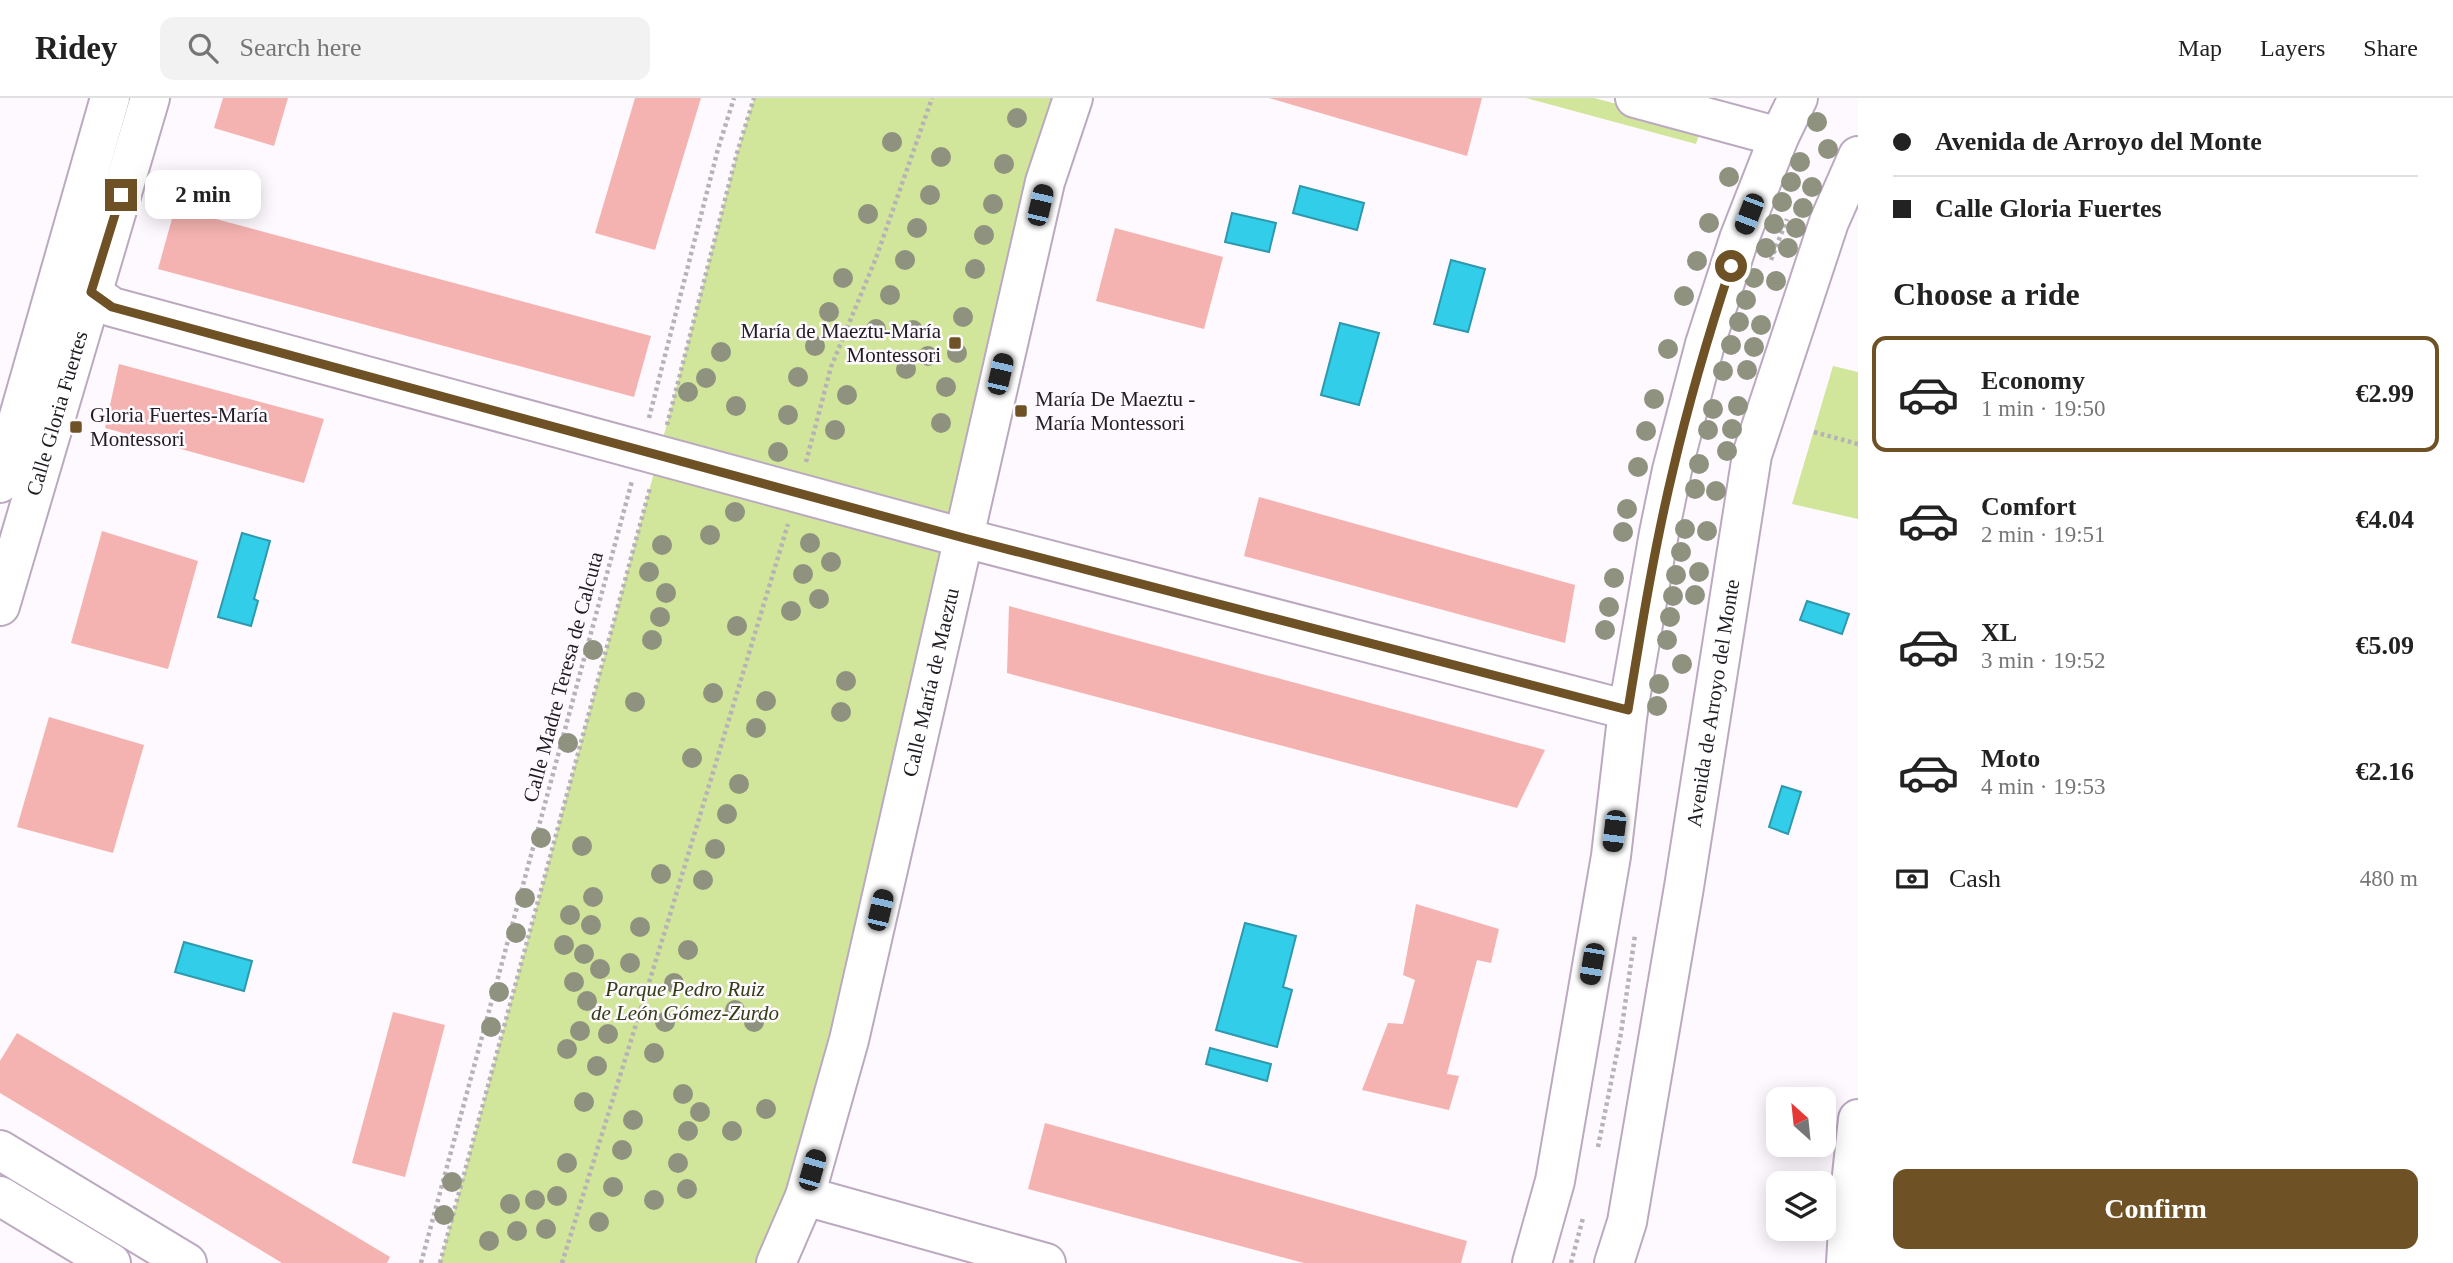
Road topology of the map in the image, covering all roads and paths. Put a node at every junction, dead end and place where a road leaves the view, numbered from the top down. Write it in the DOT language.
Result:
graph roads {
  1 [pos="110,98"];
  2 [pos="150,98"];
  3 [pos="734,98"];
  4 [pos="754,98"];
  5 [pos="932,98"];
  6 [pos="1073,98"];
  7 [pos="1635,98"];
  8 [pos="1798,98"];
  9 [pos="1779,137"];
  10 [pos="1858,156"];
  11 [pos="91,292"];
  12 [pos="1814,432"];
  13 [pos="1858,444"];
  14 [pos="650,452"];
  15 [pos="0,483"];
  16 [pos="797,492"];
  17 [pos="964,538"];
  18 [pos="0,606"];
  19 [pos="1628,710"];
  20 [pos="1858,1119"];
  21 [pos="0,1150"];
  22 [pos="0,1196"];
  23 [pos="804,1196"];
  24 [pos="111,1263"];
  25 [pos="187,1263"];
  26 [pos="421,1263"];
  27 [pos="440,1263"];
  28 [pos="562,1263"];
  29 [pos="776,1263"];
  30 [pos="1046,1263"];
  31 [pos="1532,1263"];
  32 [pos="1614,1263"];
  33 [pos="1846,1263"];
  1 -- 15 [label="street, Calle Gloria Fuertes"];
  2 -- 11 [label="street, Calle Gloria Fuertes"];
  3 -- 14 [label="path, Calle Madre Teresa de Calcuta"];
  4 -- 14 [label="path"];
  5 -- 16 [label="path"];
  6 -- 17 [label="street, Calle María de Maeztu"];
  7 -- 9 [label="street"];
  8 -- 9 [label="street"];
  9 -- 19 [label="street"];
  10 -- 32 [label="street, Avenida de Arroyo del Monte"];
  11 -- 14 [label="street"];
  11 -- 18 [label="street, Calle Gloria Fuertes"];
  12 -- 13 [label="path"];
  14 -- 16 [label="street"];
  14 -- 26 [label="path, Calle Madre Teresa de Calcuta"];
  14 -- 27 [label="path"];
  16 -- 17 [label="street"];
  16 -- 28 [label="path"];
  17 -- 19 [label="street"];
  17 -- 23 [label="street, Calle María de Maeztu"];
  19 -- 31 [label="street"];
  20 -- 33 [label="street"];
  21 -- 25 [label="street"];
  22 -- 24 [label="street"];
  23 -- 29 [label="street, Calle María de Maeztu"];
  23 -- 30 [label="street"];
}
